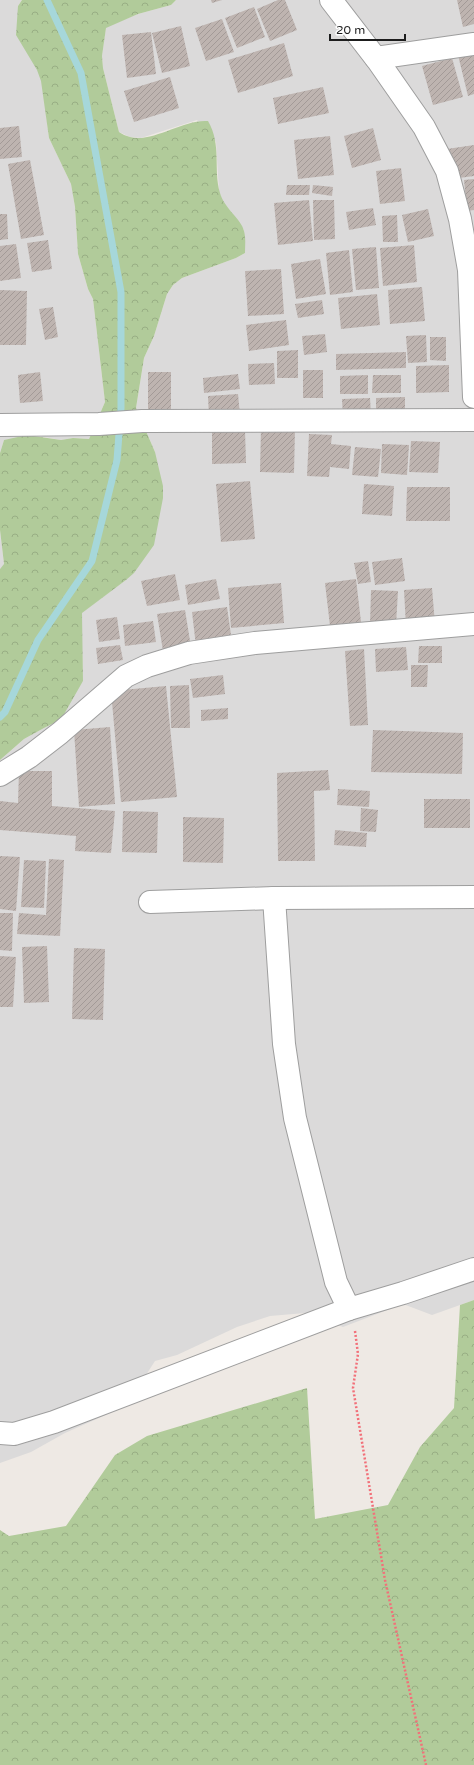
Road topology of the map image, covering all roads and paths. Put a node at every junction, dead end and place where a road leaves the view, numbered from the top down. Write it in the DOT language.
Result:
graph roads {
  1 [pos="331,0"];
  2 [pos="474,44"];
  3 [pos="376,58"];
  4 [pos="467,220"];
  5 [pos="474,398"];
  6 [pos="474,420"];
  7 [pos="0,425"];
  8 [pos="474,624"];
  9 [pos="0,775"];
  10 [pos="474,897"];
  11 [pos="274,898"];
  12 [pos="150,902"];
  13 [pos="474,1269"];
  14 [pos="349,1309"];
  15 [pos="0,1433"];
  16 [pos="426,1765"];
  1 -- 3 [label="street"];
  2 -- 3 [label="street"];
  3 -- 4 [label="street"];
  4 -- 5 [label="street"];
  6 -- 7 [label="street"];
  8 -- 9 [label="street"];
  10 -- 11 [label="street"];
  11 -- 12 [label="street"];
  11 -- 14 [label="street"];
  13 -- 14 [label="street"];
  14 -- 15 [label="street"];
  14 -- 16 [label="path"];
}
